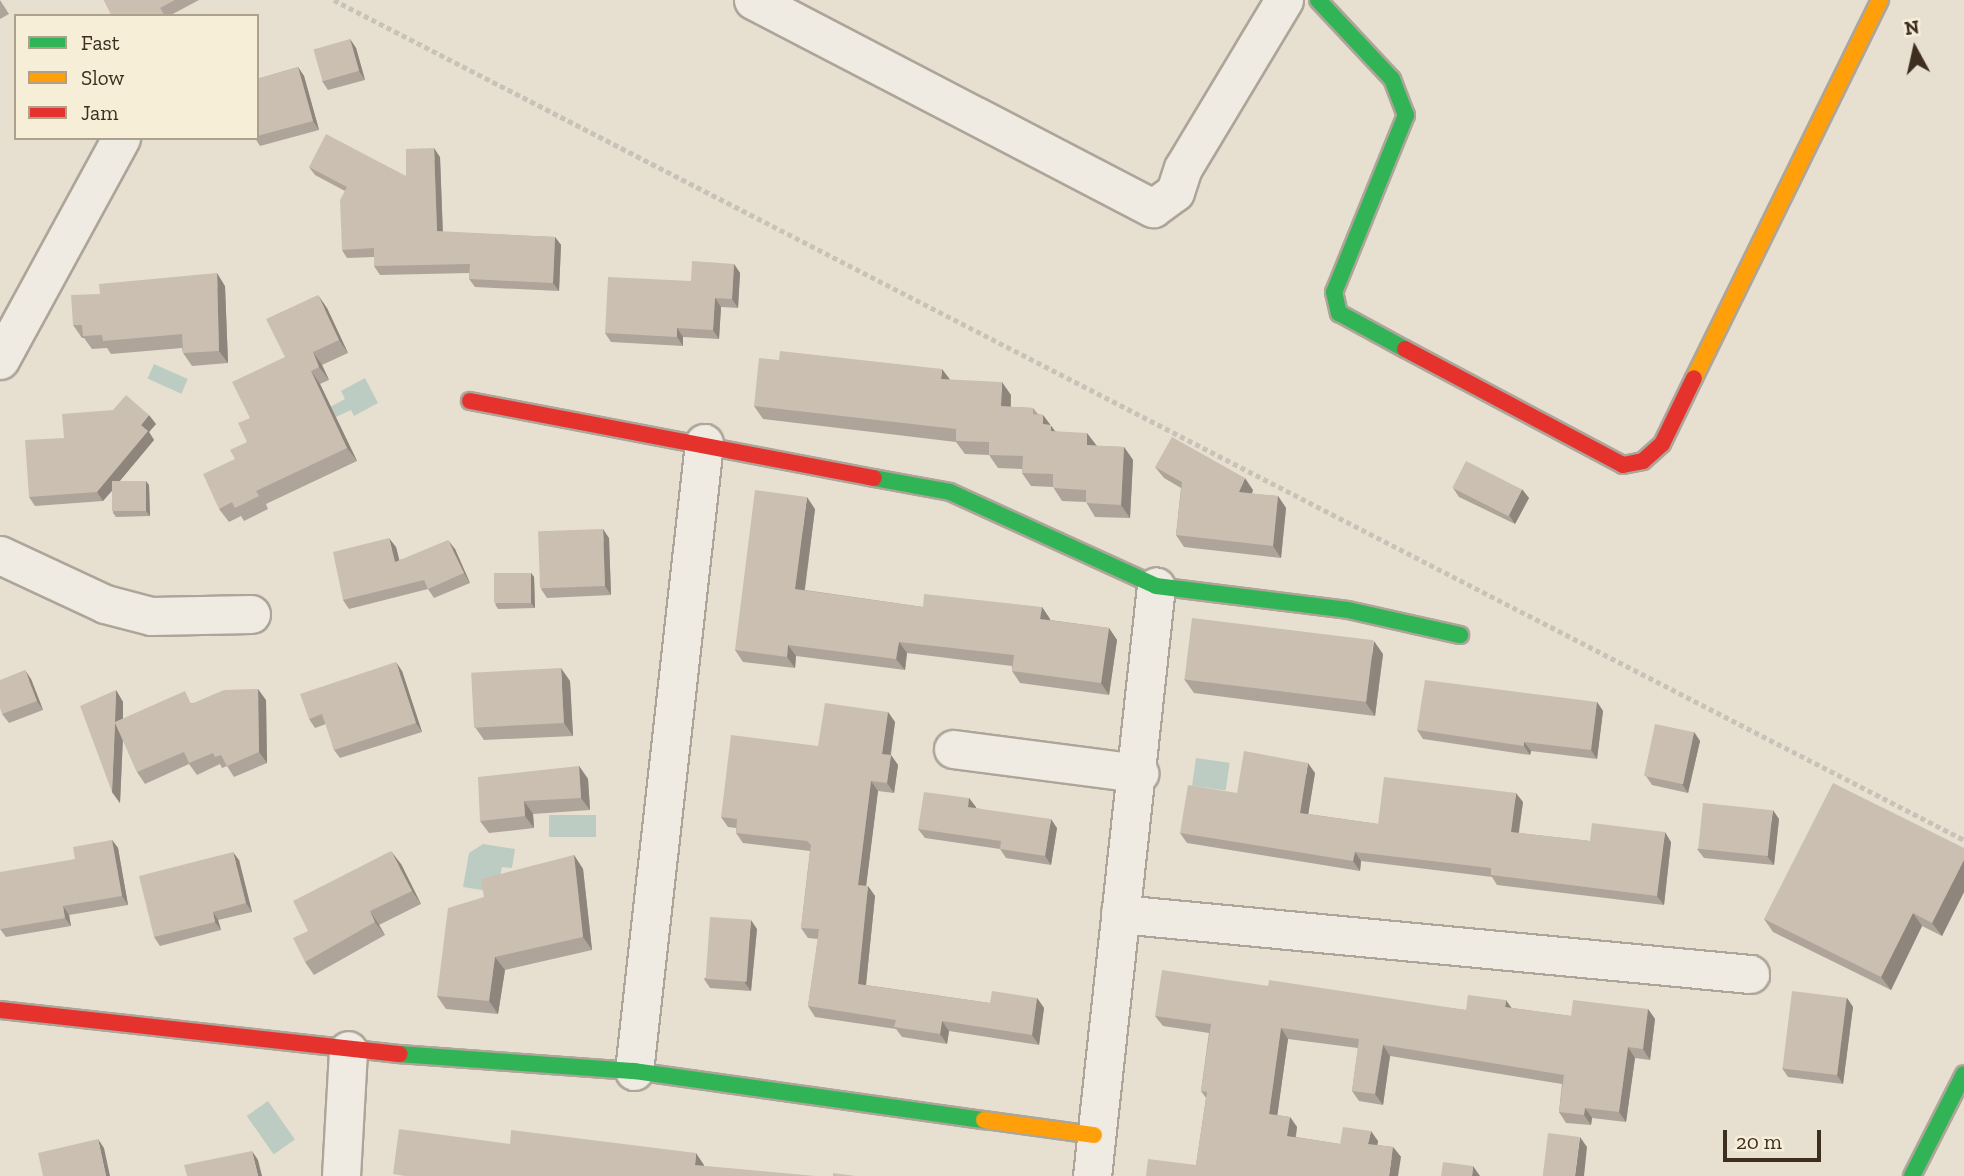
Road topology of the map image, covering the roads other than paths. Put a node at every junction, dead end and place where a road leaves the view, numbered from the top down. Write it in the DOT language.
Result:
graph roads {
  1 [pos="753,0"];
  2 [pos="1284,0"];
  3 [pos="1318,0"];
  4 [pos="1880,0"];
  5 [pos="792,9"];
  6 [pos="120,140"];
  7 [pos="0,360"];
  8 [pos="470,401"];
  9 [pos="704,443"];
  10 [pos="0,555"];
  11 [pos="1156,586"];
  12 [pos="251,614"];
  13 [pos="1460,635"];
  14 [pos="953,749"];
  15 [pos="1139,773"];
  16 [pos="1120,914"];
  17 [pos="1750,974"];
  18 [pos="0,1010"];
  19 [pos="348,1050"];
  20 [pos="634,1072"];
  21 [pos="1964,1074"];
  22 [pos="1094,1135"];
  23 [pos="341,1176"];
  24 [pos="1092,1176"];
  25 [pos="1912,1176"];
  1 -- 5 [label="street"];
  2 -- 5 [label="street"];
  3 -- 4 [label="street"];
  6 -- 7 [label="street"];
  8 -- 9 [label="street"];
  9 -- 11 [label="street"];
  9 -- 20 [label="street"];
  10 -- 12 [label="street"];
  11 -- 13 [label="street"];
  11 -- 15 [label="street"];
  14 -- 15 [label="street"];
  15 -- 16 [label="street"];
  16 -- 17 [label="street"];
  16 -- 22 [label="street"];
  18 -- 19 [label="street"];
  19 -- 20 [label="street"];
  19 -- 23 [label="street"];
  20 -- 22 [label="street"];
  21 -- 25 [label="street"];
  22 -- 24 [label="street"];
}
